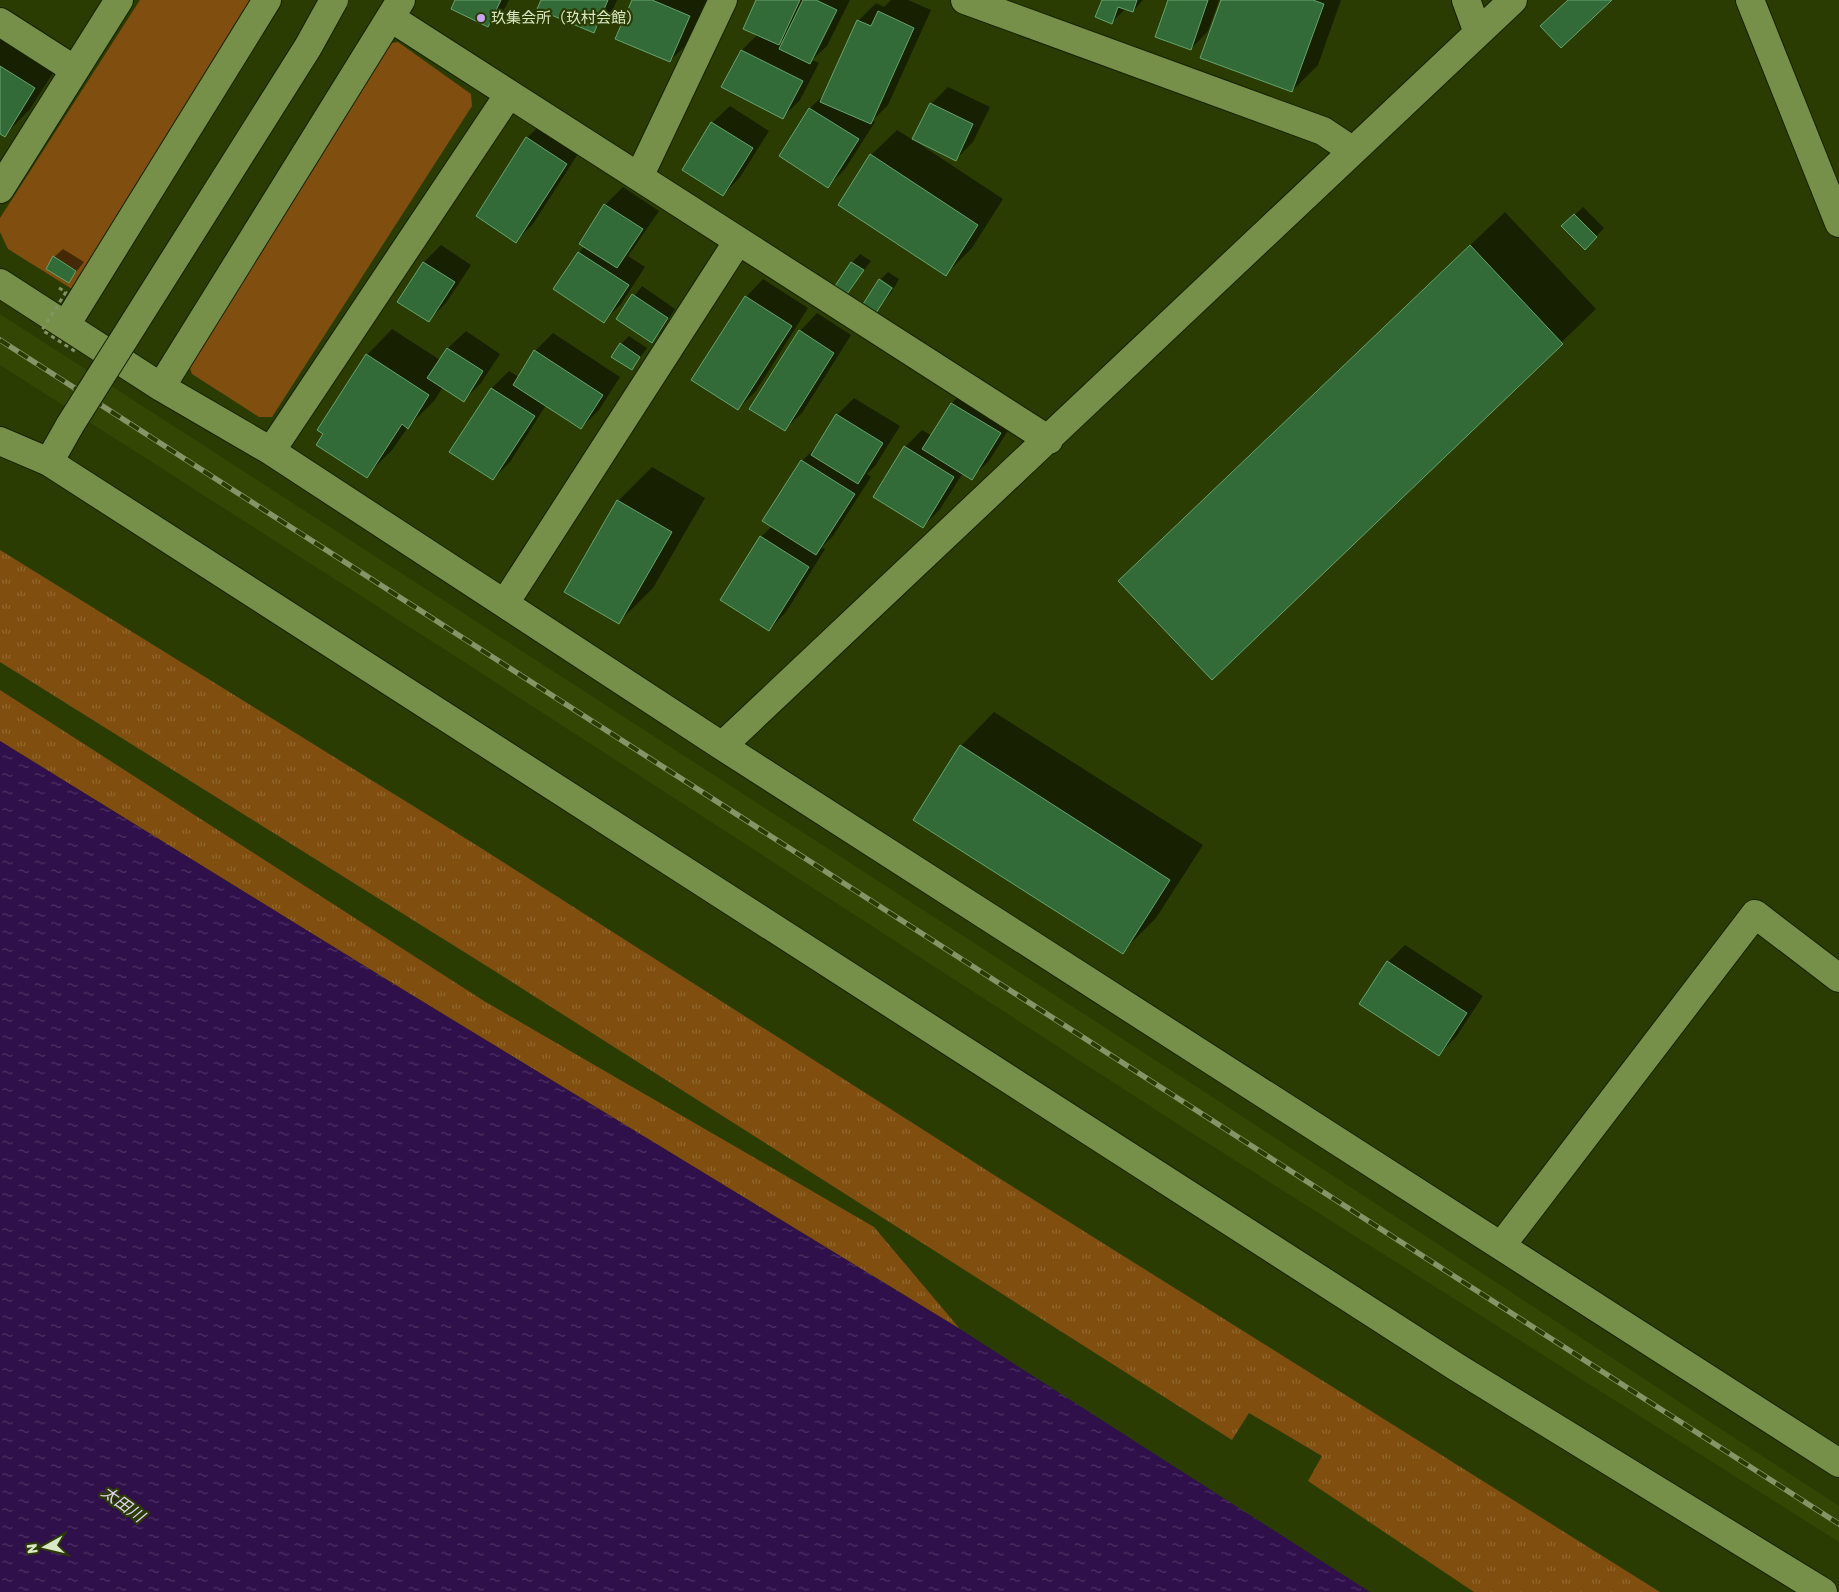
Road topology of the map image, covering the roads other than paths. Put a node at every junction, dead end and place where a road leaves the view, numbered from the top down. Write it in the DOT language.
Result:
graph roads {
  1 [pos="119,0"];
  2 [pos="267,0"];
  3 [pos="334,0"];
  4 [pos="723,0"];
  5 [pos="965,0"];
  6 [pos="1466,0"];
  7 [pos="1513,0"];
  8 [pos="1750,0"];
  9 [pos="396,9"];
  10 [pos="0,22"];
  11 [pos="1478,33"];
  12 [pos="75,70"];
  13 [pos="509,94"];
  14 [pos="1353,151"];
  15 [pos="639,177"];
  16 [pos="0,189"];
  17 [pos="1839,223"];
  18 [pos="738,241"];
  19 [pos="0,283"];
  20 [pos="66,325"];
  21 [pos="162,387"];
  22 [pos="1048,440"];
  23 [pos="0,441"];
  24 [pos="271,451"];
  25 [pos="49,462"];
  26 [pos="505,603"];
  27 [pos="722,746"];
  28 [pos="1839,978"];
  29 [pos="1501,1246"];
  30 [pos="1839,1463"];
  31 [pos="1822,1592"];
  1 -- 12 [label="street"];
  2 -- 20 [label="street"];
  3 -- 25 [label="street, bridge"];
  4 -- 15 [label="street"];
  5 -- 14 [label="street"];
  6 -- 11 [label="street"];
  7 -- 11 [label="street"];
  8 -- 17 [label="street"];
  9 -- 13 [label="street"];
  9 -- 21 [label="street"];
  10 -- 12 [label="street"];
  11 -- 14 [label="street"];
  12 -- 16 [label="street"];
  13 -- 15 [label="street"];
  13 -- 24 [label="street"];
  14 -- 22 [label="street"];
  15 -- 18 [label="street"];
  18 -- 22 [label="street"];
  18 -- 26 [label="street"];
  19 -- 20 [label="street"];
  20 -- 21 [label="street"];
  21 -- 24 [label="street"];
  22 -- 27 [label="street"];
  23 -- 25 [label="street"];
  24 -- 26 [label="street"];
  25 -- 31 [label="street"];
  26 -- 27 [label="street"];
  27 -- 29 [label="street"];
  28 -- 29 [label="street"];
  29 -- 30 [label="street"];
}
